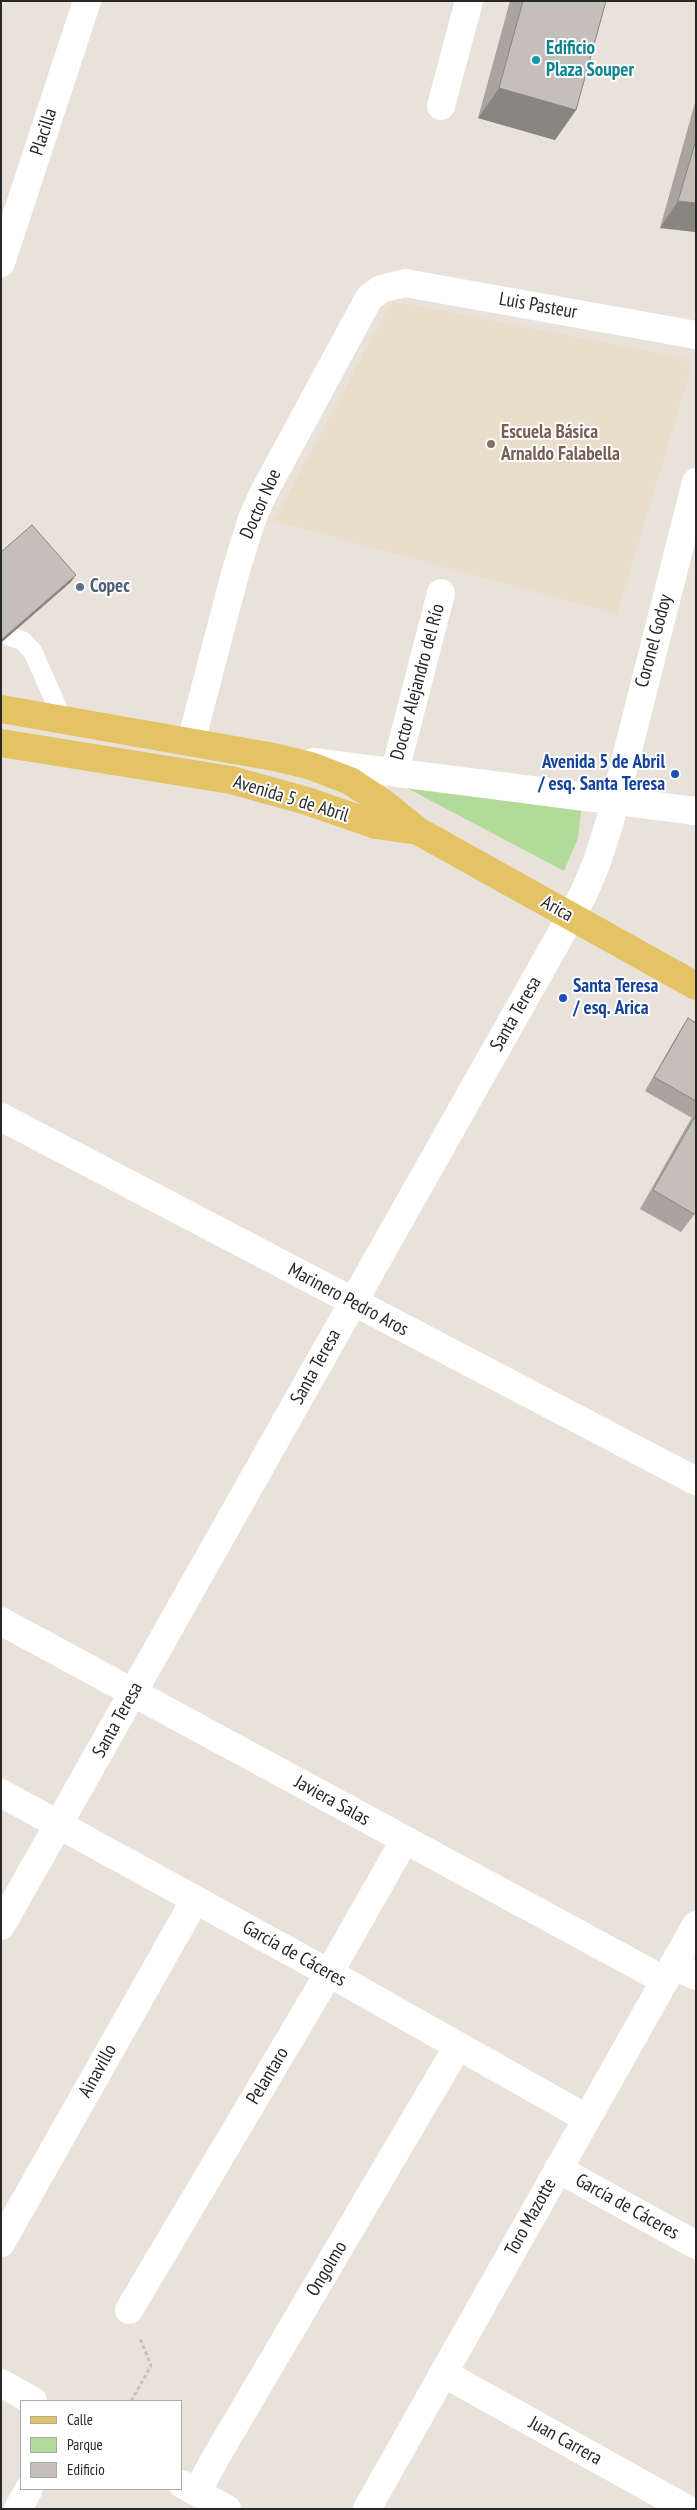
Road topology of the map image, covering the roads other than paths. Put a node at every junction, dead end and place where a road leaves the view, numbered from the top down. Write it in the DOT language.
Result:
graph roads {
  1 [pos="87,1"];
  2 [pos="469,1"];
  3 [pos="441,106"];
  4 [pos="1,263"];
  5 [pos="381,289"];
  6 [pos="696,334"];
  7 [pos="696,482"];
  8 [pos="441,593"];
  9 [pos="9,636"];
  10 [pos="1,709"];
  11 [pos="63,720"];
  12 [pos="191,742"];
  13 [pos="1,744"];
  14 [pos="274,757"];
  15 [pos="394,771"];
  16 [pos="614,801"];
  17 [pos="696,811"];
  18 [pos="418,831"];
  19 [pos="571,917"];
  20 [pos="696,986"];
  21 [pos="1,1118"];
  22 [pos="353,1302"];
  23 [pos="696,1482"];
  24 [pos="1,1621"];
  25 [pos="133,1692"];
  26 [pos="1,1793"];
  27 [pos="59,1824"];
  28 [pos="404,1841"];
  29 [pos="195,1900"];
  30 [pos="696,1925"];
  31 [pos="1,1926"];
  32 [pos="329,1973"];
  33 [pos="677,1974"];
  34 [pos="458,2046"];
  35 [pos="586,2118"];
  36 [pos="558,2168"];
  37 [pos="1,2243"];
  38 [pos="696,2246"];
  39 [pos="129,2310"];
  40 [pos="443,2373"];
  41 [pos="1,2383"];
  42 [pos="32,2400"];
  43 [pos="189,2488"];
  44 [pos="28,2490"];
  45 [pos="18,2509"];
  46 [pos="227,2509"];
  47 [pos="367,2509"];
  48 [pos="687,2509"];
  1 -- 4 [label="street, Placilla"];
  2 -- 3 [label="street"];
  5 -- 6 [label="street, Luis Pasteur"];
  5 -- 12 [label="street, Doctor Noe"];
  7 -- 16 [label="street, Coronel Godoy"];
  8 -- 15 [label="street, Doctor Alejandro del Río"];
  9 -- 11 [label="lane"];
  10 -- 11 [label="main road, Avenida 5 de Abril"];
  11 -- 12 [label="main road, Avenida 5 de Abril"];
  12 -- 14 [label="main road, Avenida 5 de Abril"];
  13 -- 18 [label="main road, Avenida 5 de Abril"];
  14 -- 15 [label="street, Avenida 5 de Abril"];
  14 -- 18 [label="main road, Avenida 5 de Abril"];
  15 -- 16 [label="street, Avenida 5 de Abril"];
  16 -- 17 [label="street, Avenida 5 de Abril"];
  16 -- 19 [label="street, Santa Teresa"];
  18 -- 19 [label="main road, Arica"];
  19 -- 20 [label="main road, Arica"];
  19 -- 22 [label="street, Santa Teresa"];
  21 -- 22 [label="street, Marinero Pedro Aros"];
  22 -- 23 [label="street, Marinero Pedro Aros"];
  22 -- 25 [label="street, Santa Teresa"];
  24 -- 25 [label="street, Javiera Salas"];
  25 -- 27 [label="street, Santa Teresa"];
  25 -- 28 [label="street, Javiera Salas"];
  26 -- 27 [label="street, García de Cáceres"];
  27 -- 29 [label="street, García de Cáceres"];
  27 -- 31 [label="street, Santa Teresa"];
  28 -- 32 [label="street, Pelantaro"];
  28 -- 33 [label="street, Javiera Salas"];
  29 -- 32 [label="street, García de Cáceres"];
  29 -- 37 [label="street, Ainavillo"];
  30 -- 33 [label="street, Toro Mazotte"];
  32 -- 34 [label="street, García de Cáceres"];
  32 -- 39 [label="street, Pelantaro"];
  33 -- 35 [label="street, Toro Mazotte"];
  34 -- 35 [label="street, García de Cáceres"];
  34 -- 43 [label="street, Ongolmo"];
  35 -- 36 [label="street, Toro Mazotte"];
  36 -- 38 [label="street, García de Cáceres"];
  36 -- 40 [label="street, Toro Mazotte"];
  40 -- 47 [label="street, Toro Mazotte"];
  40 -- 48 [label="street, Juan Carrera"];
  41 -- 42 [label="street"];
  43 -- 46 [label="street"];
  44 -- 45 [label="street"];
}
